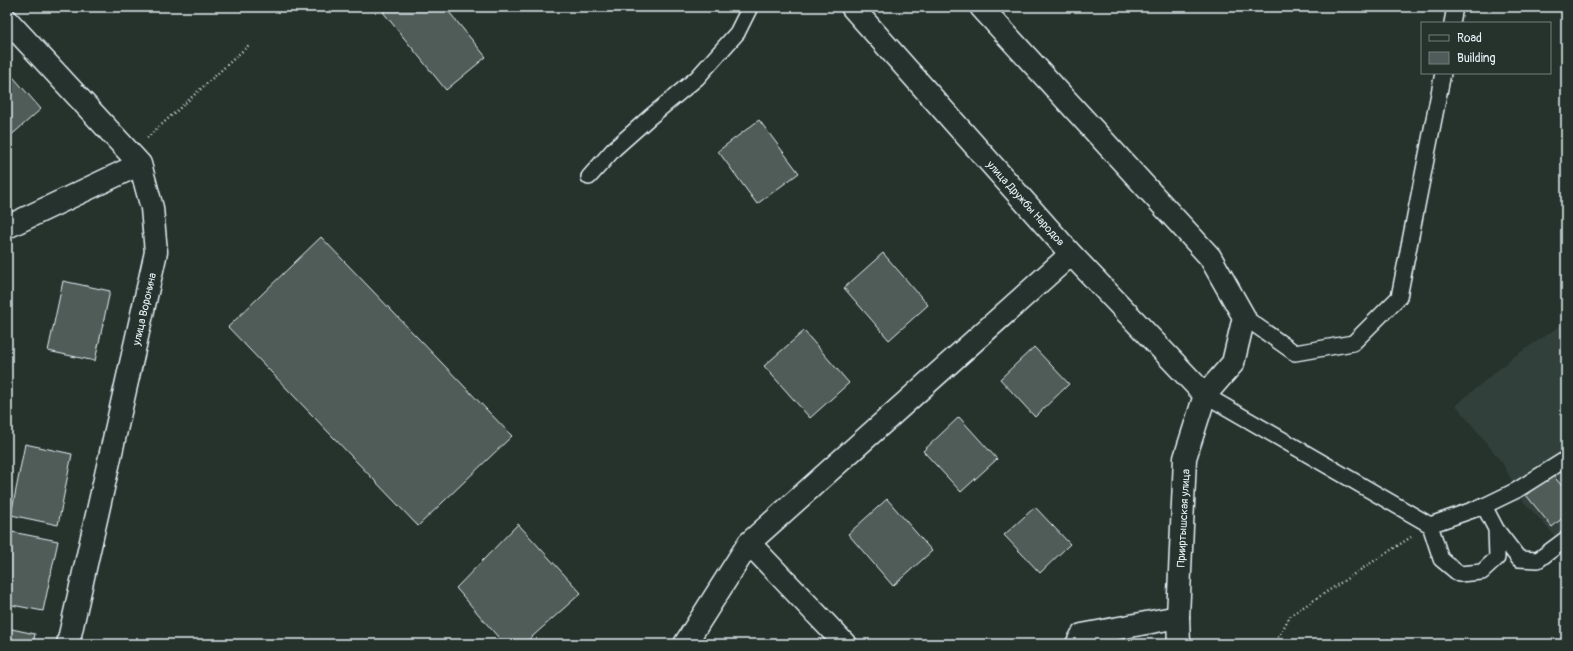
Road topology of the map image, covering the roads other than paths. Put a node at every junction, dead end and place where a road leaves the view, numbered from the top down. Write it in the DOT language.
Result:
graph roads {
  1 [pos="750,7"];
  2 [pos="981,7"];
  3 [pos="1456,7"];
  4 [pos="855,9"];
  5 [pos="7,20"];
  6 [pos="1452,22"];
  7 [pos="1443,74"];
  8 [pos="135,158"];
  9 [pos="589,177"];
  10 [pos="7,228"];
  11 [pos="1071,254"];
  12 [pos="1244,317"];
  13 [pos="1205,395"];
  14 [pos="1566,459"];
  15 [pos="1484,506"];
  16 [pos="1430,525"];
  17 [pos="1496,529"];
  18 [pos="1566,539"];
  19 [pos="750,543"];
  20 [pos="1178,617"];
  21 [pos="68,644"];
  22 [pos="685,644"];
  23 [pos="845,644"];
  24 [pos="1077,644"];
  25 [pos="1179,644"];
  1 -- 9 [label="lane"];
  2 -- 12 [label="street"];
  3 -- 6 [label="lane"];
  4 -- 11 [label="street, улица Дружбы Народов"];
  5 -- 8 [label="street, улица Воронина"];
  7 -- 12 [label="lane"];
  8 -- 10 [label="street"];
  8 -- 21 [label="street, улица Воронина"];
  11 -- 13 [label="street, улица Дружбы Народов"];
  11 -- 19 [label="street"];
  12 -- 13 [label="street"];
  13 -- 16 [label="lane"];
  13 -- 20 [label="street, Прииртышская улица"];
  14 -- 15 [label="lane"];
  15 -- 16 [label="lane"];
  15 -- 17 [label="lane"];
  16 -- 17 [label="lane"];
  17 -- 18 [label="lane"];
  19 -- 22 [label="street"];
  19 -- 23 [label="street"];
  20 -- 24 [label="street"];
  20 -- 25 [label="street, Прииртышская улица"];
}
